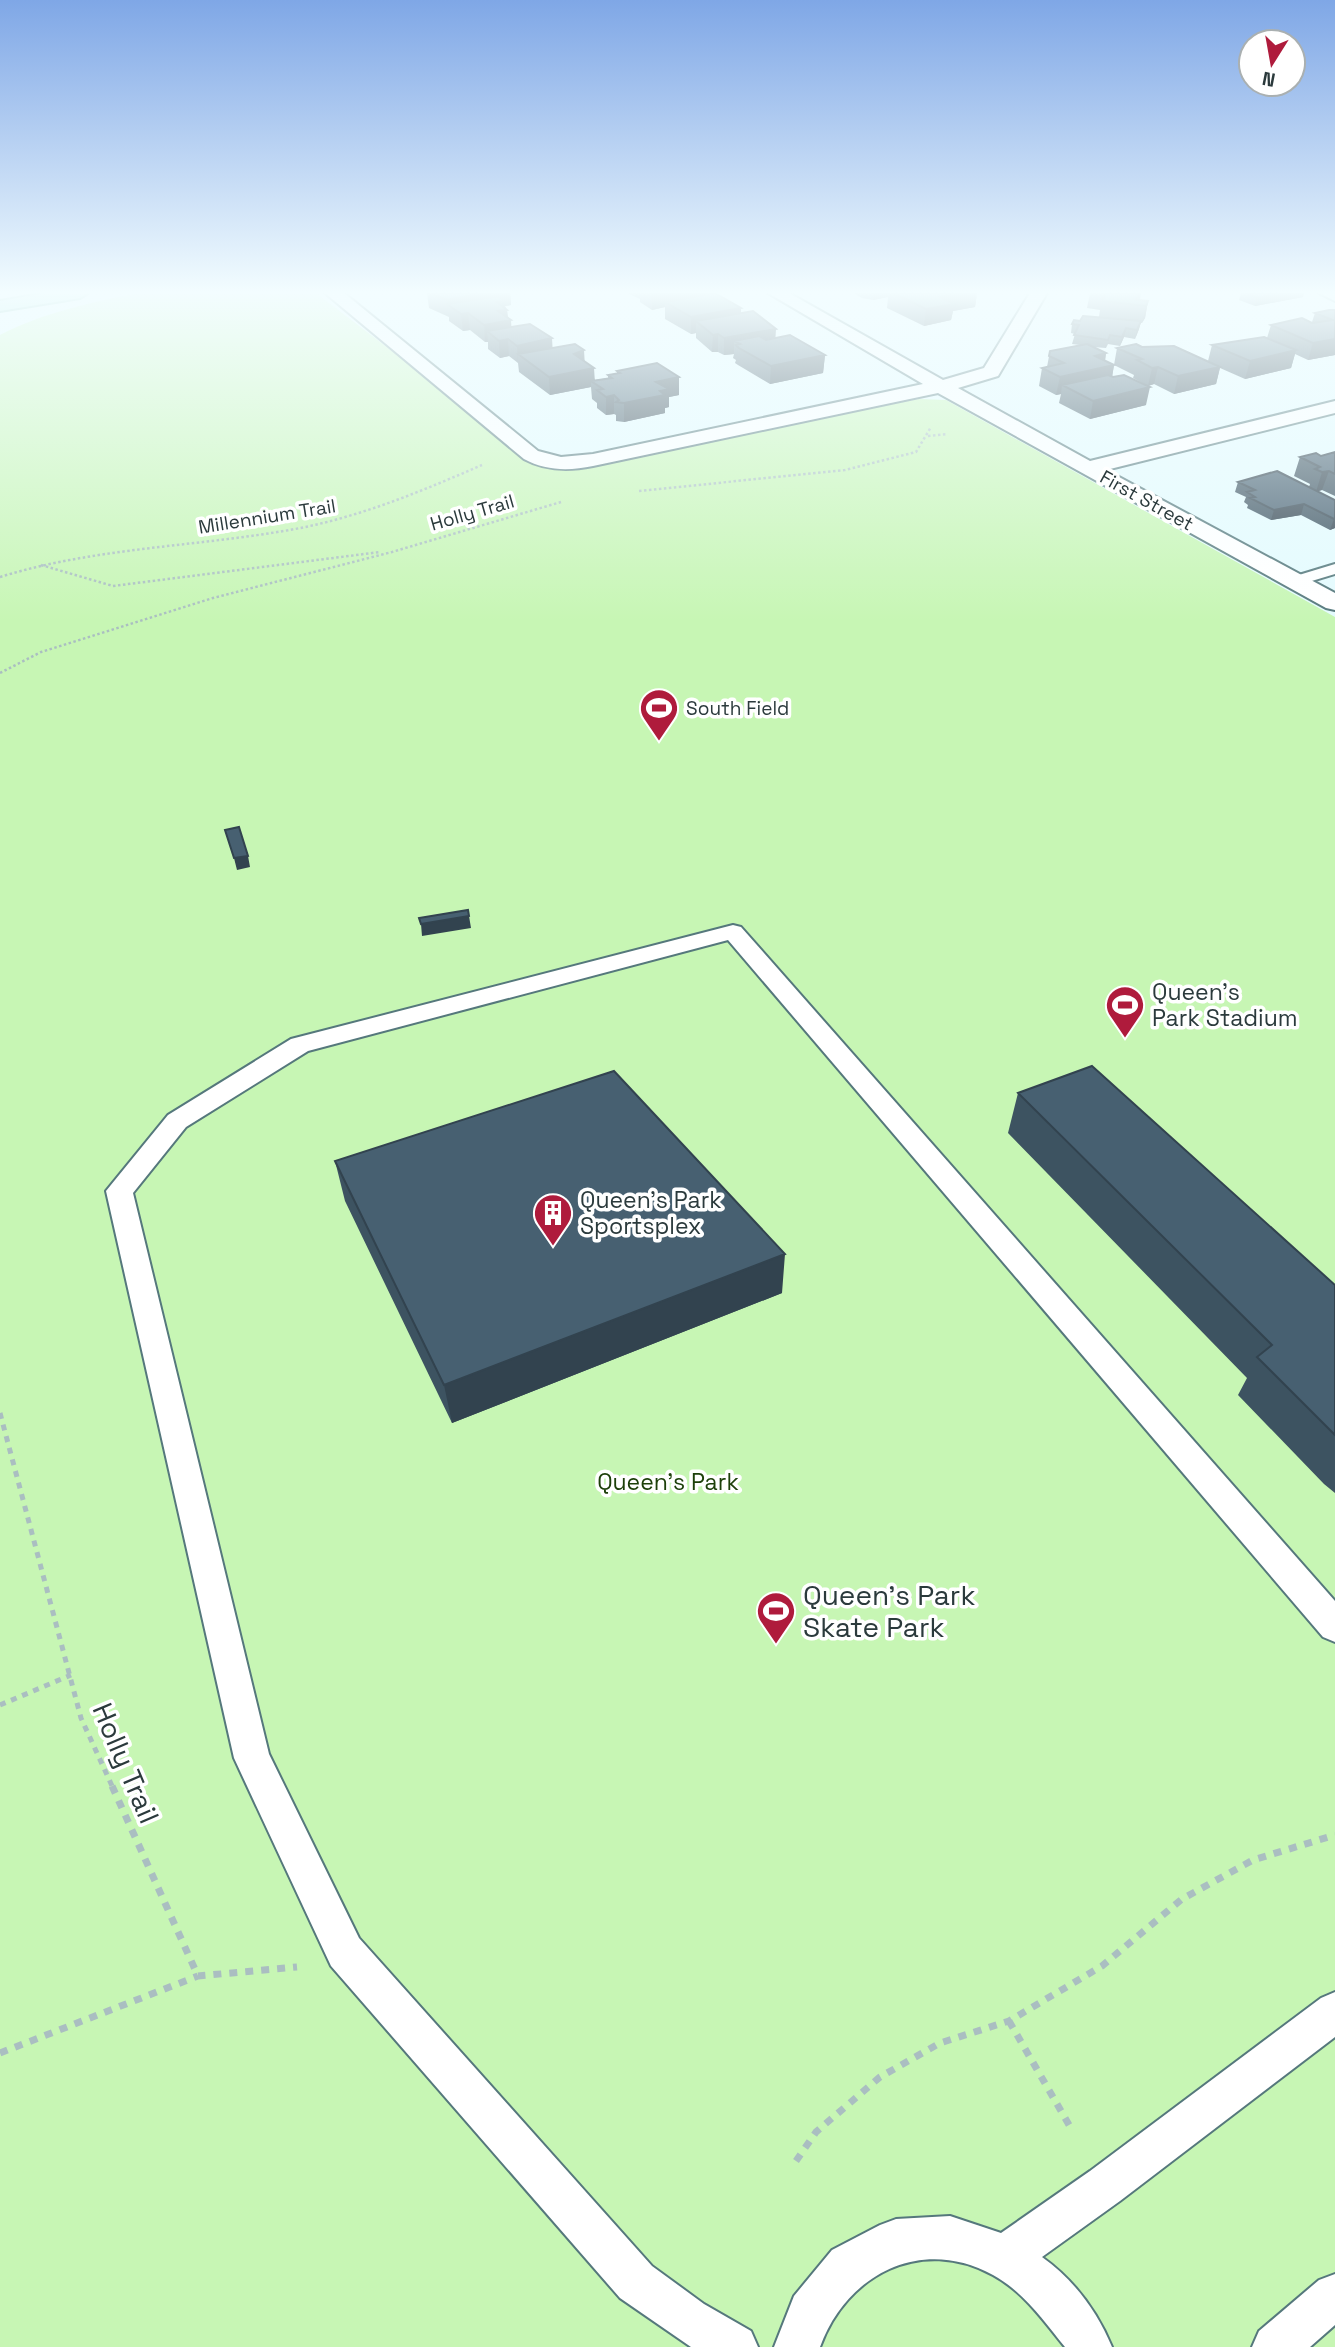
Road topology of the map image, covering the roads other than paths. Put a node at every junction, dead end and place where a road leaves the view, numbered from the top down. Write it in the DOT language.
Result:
graph roads {
  1 [pos="467,403"];
  2 [pos="865,403"];
  3 [pos="972,403"];
  4 [pos="1335,407"];
  5 [pos="1088,468"];
  6 [pos="1335,569"];
  7 [pos="1295,581"];
  8 [pos="1335,603"];
  9 [pos="1335,1626"];
  10 [pos="1335,2012"];
  11 [pos="1006,2257"];
  12 [pos="1335,2295"];
  13 [pos="735,2347"];
  14 [pos="797,2347"];
  15 [pos="1089,2347"];
  16 [pos="1275,2347"];
  1 -- 2 [label="street"];
  3 -- 5 [label="street, First Street"];
  4 -- 5 [label="street"];
  5 -- 7 [label="street, First Street"];
  6 -- 7 [label="lane"];
  7 -- 8 [label="street, First Street"];
  9 -- 13 [label="lane"];
  10 -- 11 [label="lane"];
  11 -- 14 [label="lane"];
  11 -- 15 [label="lane"];
  12 -- 16 [label="lane"];
}
